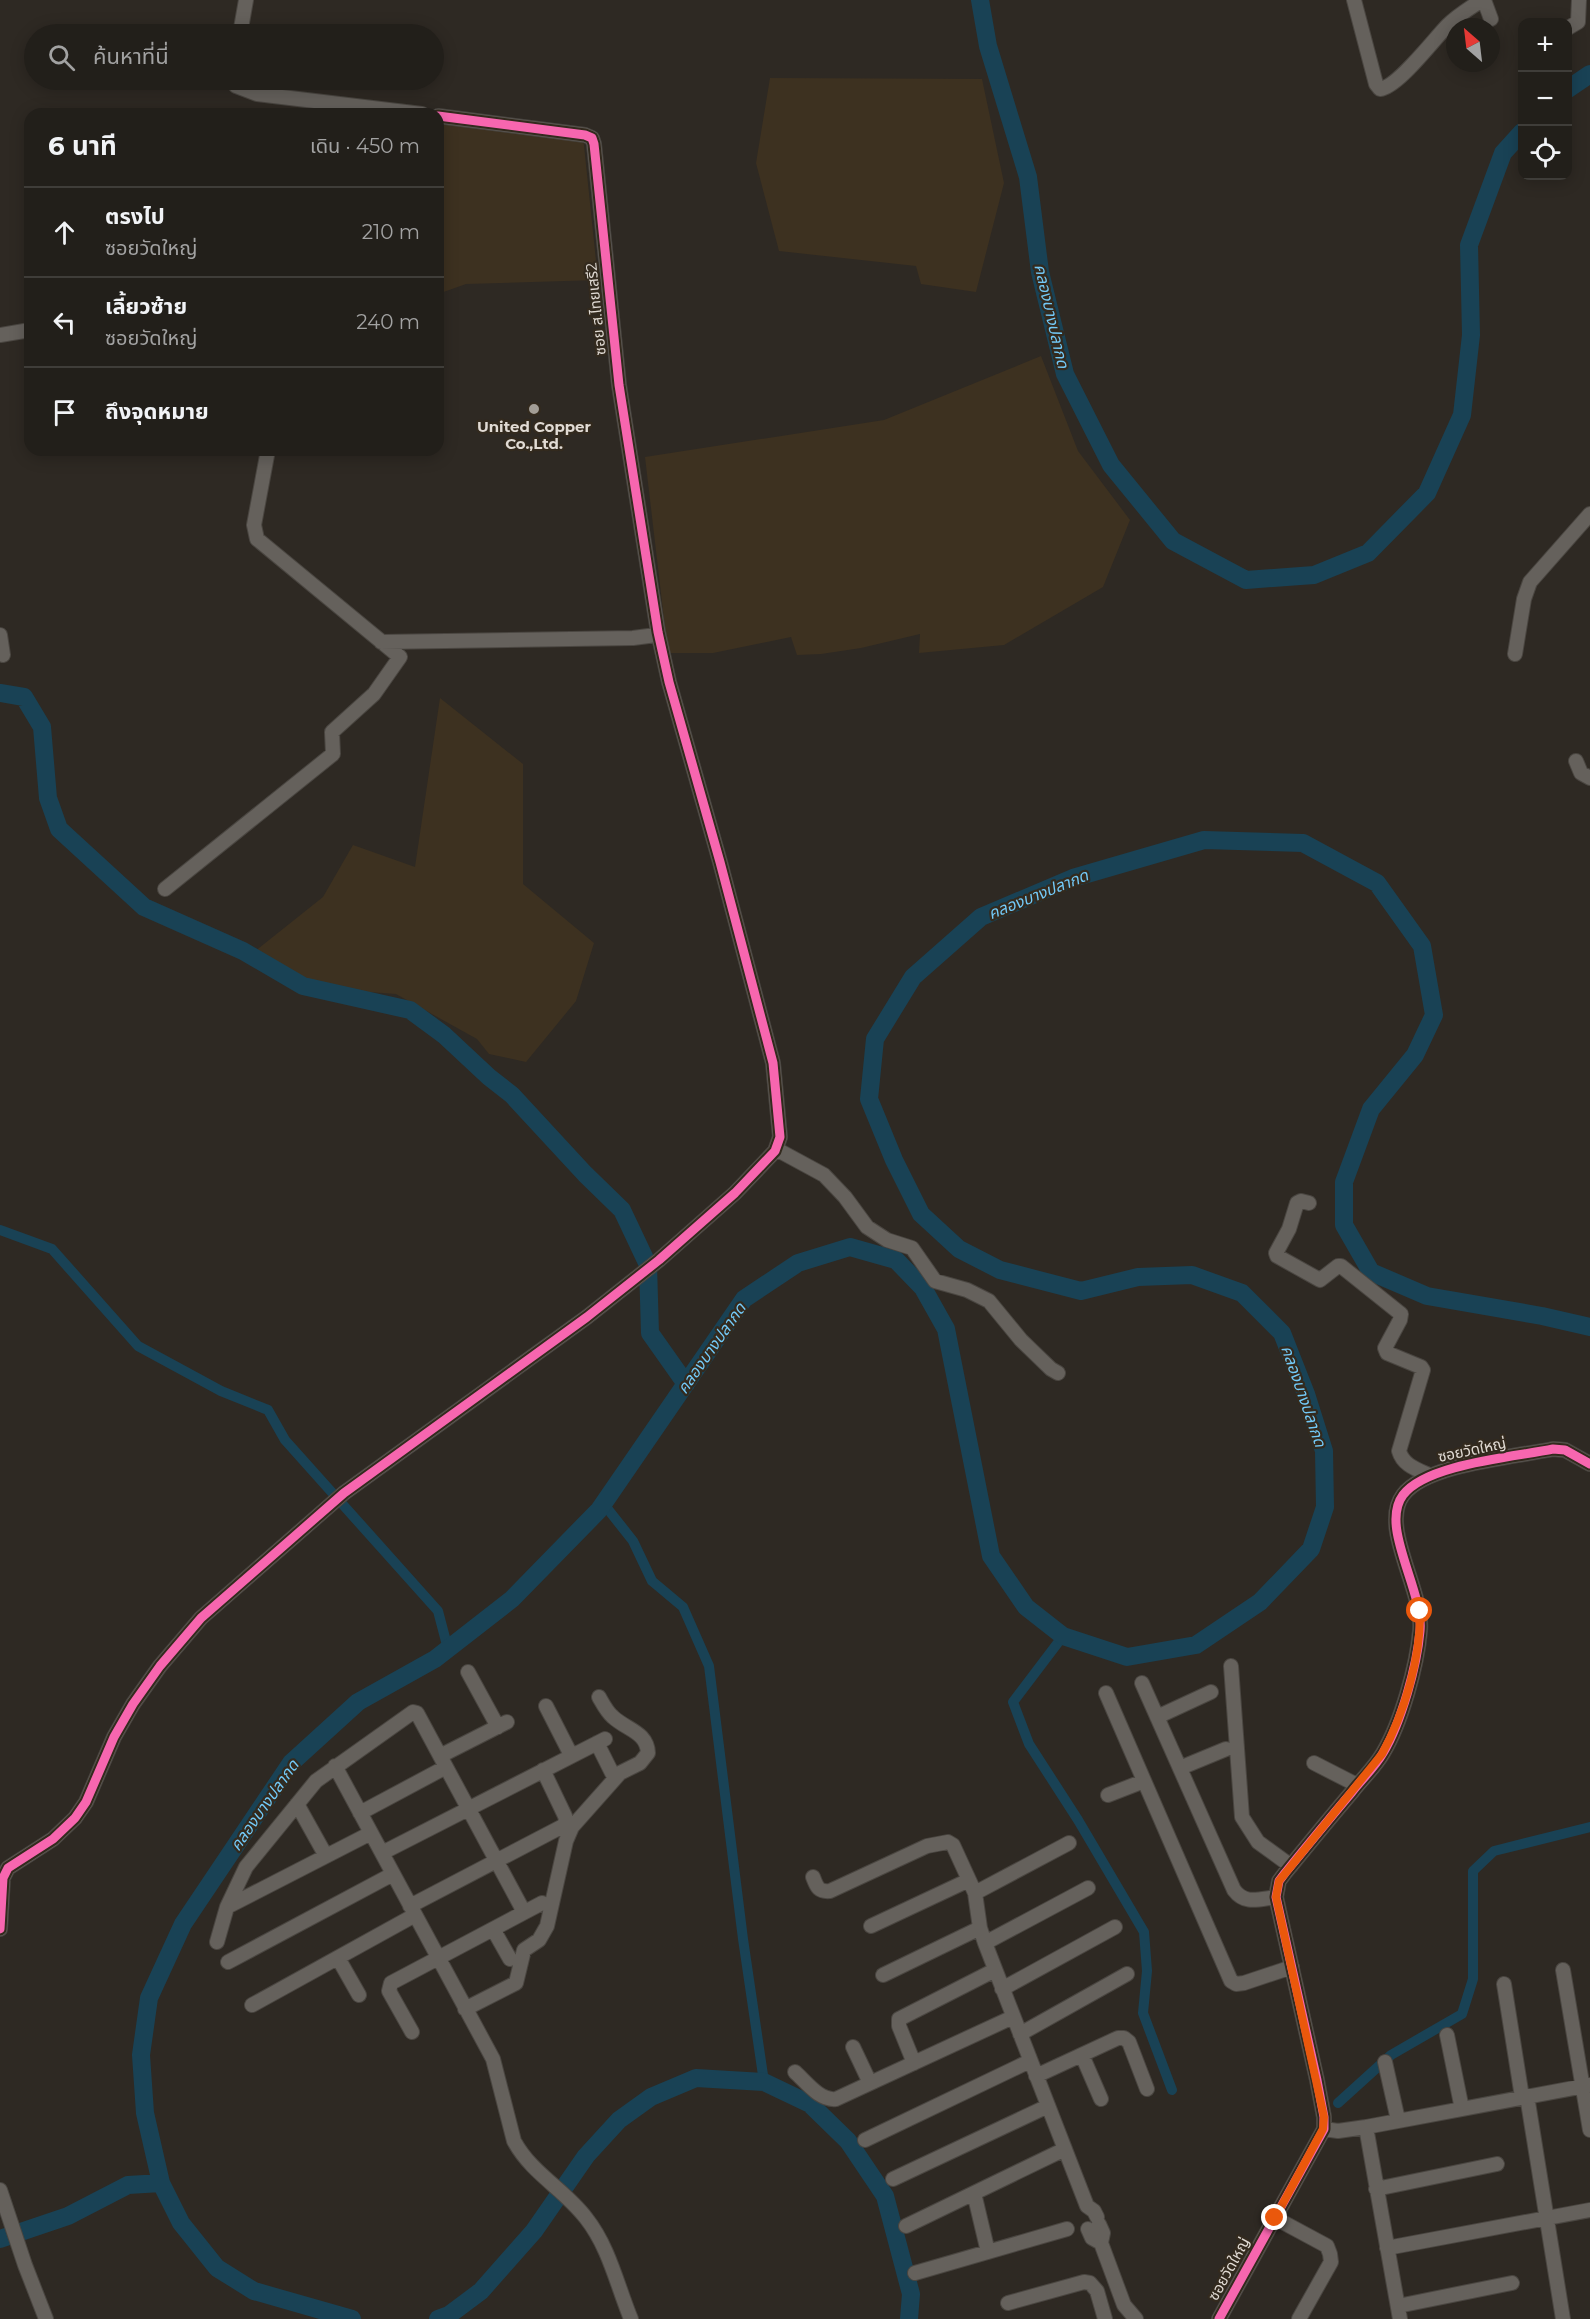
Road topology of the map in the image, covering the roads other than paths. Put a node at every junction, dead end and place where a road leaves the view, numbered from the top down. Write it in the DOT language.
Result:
graph roads {
  1 [pos="246,0"];
  2 [pos="1354,0"];
  3 [pos="1483,0"];
  4 [pos="1579,0"];
  5 [pos="1491,18"];
  6 [pos="242,24"];
  7 [pos="1572,26"];
  8 [pos="246,90"];
  9 [pos="331,108"];
  10 [pos="444,117"];
  11 [pos="24,331"];
  12 [pos="0,335"];
  13 [pos="267,456"];
  14 [pos="1590,514"];
  15 [pos="658,632"];
  16 [pos="0,634"];
  17 [pos="381,642"];
  18 [pos="1515,654"];
  19 [pos="3,655"];
  20 [pos="1576,761"];
  21 [pos="1590,778"];
  22 [pos="165,889"];
  23 [pos="776,1149"];
  24 [pos="1309,1203"];
  25 [pos="1058,1373"];
  26 [pos="1590,1464"];
  27 [pos="1429,1475"];
  28 [pos="1232,1666"];
  29 [pos="468,1672"];
  30 [pos="1142,1683"];
  31 [pos="1211,1692"];
  32 [pos="1106,1693"];
  33 [pos="598,1697"];
  34 [pos="546,1706"];
  35 [pos="1157,1717"];
  36 [pos="1226,1749"];
  37 [pos="571,1755"];
  38 [pos="443,1762"];
  39 [pos="1314,1763"];
  40 [pos="335,1766"];
  41 [pos="1180,1768"];
  42 [pos="543,1770"];
  43 [pos="612,1773"];
  44 [pos="1144,1781"];
  45 [pos="1358,1785"];
  46 [pos="1108,1795"];
  47 [pos="297,1804"];
  48 [pos="468,1809"];
  49 [pos="360,1813"];
  50 [pos="371,1833"];
  51 [pos="1069,1843"];
  52 [pos="382,1853"];
  53 [pos="326,1856"];
  54 [pos="496,1862"];
  55 [pos="1291,1866"];
  56 [pos="393,1874"];
  57 [pos="813,1877"];
  58 [pos="969,1880"];
  59 [pos="1088,1888"];
  60 [pos="975,1893"];
  61 [pos="1276,1897"];
  62 [pos="542,1903"];
  63 [pos="227,1907"];
  64 [pos="413,1911"];
  65 [pos="524,1912"];
  66 [pos="871,1926"];
  67 [pos="1115,1927"];
  68 [pos="980,1928"];
  69 [pos="0,1929"];
  70 [pos="493,1929"];
  71 [pos="217,1942"];
  72 [pos="985,1943"];
  73 [pos="338,1958"];
  74 [pos="438,1958"];
  75 [pos="510,1959"];
  76 [pos="228,1962"];
  77 [pos="1292,1966"];
  78 [pos="995,1970"];
  79 [pos="1563,1970"];
  80 [pos="1127,1974"];
  81 [pos="883,1975"];
  82 [pos="1504,1984"];
  83 [pos="1002,1989"];
  84 [pos="359,1995"];
  85 [pos="252,2005"];
  86 [pos="465,2009"];
  87 [pos="1013,2017"];
  88 [pos="412,2032"];
  89 [pos="1020,2034"];
  90 [pos="1447,2035"];
  91 [pos="853,2047"];
  92 [pos="1082,2055"];
  93 [pos="1030,2061"];
  94 [pos="1385,2062"];
  95 [pos="914,2063"];
  96 [pos="795,2072"];
  97 [pos="1036,2076"];
  98 [pos="870,2083"];
  99 [pos="1586,2086"];
  100 [pos="1147,2089"];
  101 [pos="1525,2096"];
  102 [pos="1101,2098"];
  103 [pos="1048,2106"];
  104 [pos="1462,2109"];
  105 [pos="1398,2120"];
  106 [pos="1366,2127"];
  107 [pos="1323,2129"];
  108 [pos="1590,2130"];
  109 [pos="865,2140"];
  110 [pos="1065,2150"];
  111 [pos="1497,2164"];
  112 [pos="894,2178"];
  113 [pos="1376,2189"];
  114 [pos="0,2190"];
  115 [pos="974,2193"];
  116 [pos="1590,2210"];
  117 [pos="1546,2217"];
  118 [pos="1275,2218"];
  119 [pos="906,2226"];
  120 [pos="1066,2229"];
  121 [pos="1387,2248"];
  122 [pos="988,2252"];
  123 [pos="915,2273"];
  124 [pos="1512,2283"];
  125 [pos="1008,2303"];
  126 [pos="1399,2312"];
  127 [pos="46,2319"];
  128 [pos="631,2319"];
  129 [pos="1105,2319"];
  130 [pos="1136,2319"];
  131 [pos="1219,2319"];
  132 [pos="1299,2319"];
  133 [pos="1563,2319"];
  1 -- 6 [label="street"];
  2 -- 3 [label="street"];
  3 -- 5 [label="street"];
  4 -- 7 [label="street"];
  8 -- 9 [label="street"];
  10 -- 15 [label="street, ซอย ส.ไทยเสรี2"];
  11 -- 12 [label="street"];
  13 -- 17 [label="street"];
  14 -- 18 [label="street"];
  15 -- 17 [label="street"];
  15 -- 23 [label="street"];
  16 -- 19 [label="street"];
  17 -- 22 [label="street"];
  20 -- 21 [label="street"];
  23 -- 25 [label="street"];
  23 -- 69 [label="street"];
  24 -- 27 [label="street"];
  26 -- 27 [label="street, ซอยวัดใหญ่"];
  27 -- 45 [label="street, ซอยวัดใหญ่"];
  28 -- 55 [label="street"];
  29 -- 38 [label="street"];
  30 -- 35 [label="street"];
  31 -- 35 [label="street"];
  32 -- 44 [label="street"];
  33 -- 86 [label="street"];
  34 -- 37 [label="street"];
  35 -- 41 [label="street"];
  36 -- 41 [label="street"];
  37 -- 42 [label="street"];
  37 -- 43 [label="street"];
  38 -- 40 [label="street"];
  38 -- 48 [label="street"];
  38 -- 49 [label="street"];
  39 -- 45 [label="street"];
  40 -- 47 [label="street"];
  40 -- 49 [label="street"];
  41 -- 61 [label="street"];
  42 -- 48 [label="street"];
  42 -- 54 [label="street"];
  44 -- 46 [label="street"];
  44 -- 77 [label="street"];
  45 -- 55 [label="street, ซอยวัดใหญ่"];
  47 -- 53 [label="street"];
  47 -- 63 [label="street"];
  48 -- 52 [label="street"];
  48 -- 54 [label="street"];
  49 -- 50 [label="street"];
  50 -- 52 [label="street"];
  50 -- 53 [label="street"];
  51 -- 60 [label="street"];
  52 -- 56 [label="street"];
  53 -- 63 [label="street"];
  54 -- 64 [label="street"];
  54 -- 65 [label="street"];
  55 -- 61 [label="street, ซอยวัดใหญ่"];
  56 -- 64 [label="street"];
  56 -- 76 [label="street"];
  57 -- 58 [label="street"];
  58 -- 60 [label="street"];
  58 -- 66 [label="street"];
  59 -- 72 [label="street"];
  60 -- 68 [label="street"];
  61 -- 77 [label="street"];
  62 -- 65 [label="street"];
  63 -- 71 [label="street"];
  64 -- 73 [label="street"];
  64 -- 74 [label="street"];
  65 -- 70 [label="street"];
  67 -- 83 [label="street"];
  68 -- 72 [label="street"];
  68 -- 81 [label="street"];
  70 -- 74 [label="street"];
  70 -- 75 [label="street"];
  72 -- 78 [label="street"];
  73 -- 84 [label="street"];
  73 -- 85 [label="street"];
  74 -- 86 [label="street"];
  74 -- 88 [label="street"];
  77 -- 107 [label="street"];
  78 -- 83 [label="street"];
  78 -- 95 [label="street"];
  79 -- 99 [label="street"];
  80 -- 89 [label="street"];
  82 -- 101 [label="street"];
  83 -- 87 [label="street"];
  86 -- 128 [label="street"];
  87 -- 89 [label="street"];
  87 -- 95 [label="street"];
  89 -- 93 [label="street"];
  90 -- 104 [label="street"];
  91 -- 98 [label="street"];
  92 -- 97 [label="street"];
  92 -- 100 [label="street"];
  92 -- 102 [label="street"];
  93 -- 97 [label="street"];
  93 -- 109 [label="street"];
  94 -- 105 [label="street"];
  95 -- 98 [label="street"];
  96 -- 98 [label="street"];
  97 -- 103 [label="street"];
  99 -- 101 [label="street"];
  99 -- 108 [label="street"];
  101 -- 104 [label="street"];
  101 -- 117 [label="street"];
  103 -- 110 [label="street"];
  103 -- 112 [label="street"];
  104 -- 105 [label="street"];
  105 -- 106 [label="street"];
  106 -- 107 [label="street"];
  106 -- 113 [label="street"];
  107 -- 118 [label="street, ซอยวัดใหญ่"];
  110 -- 115 [label="street"];
  110 -- 130 [label="street"];
  111 -- 113 [label="street"];
  113 -- 121 [label="street"];
  114 -- 127 [label="street"];
  115 -- 119 [label="street"];
  115 -- 122 [label="street"];
  116 -- 117 [label="street"];
  117 -- 121 [label="street"];
  117 -- 133 [label="street"];
  118 -- 131 [label="street, ซอยวัดใหญ่"];
  118 -- 132 [label="street"];
  120 -- 122 [label="street"];
  121 -- 126 [label="street"];
  122 -- 123 [label="street"];
  124 -- 126 [label="street"];
  125 -- 129 [label="street"];
}
